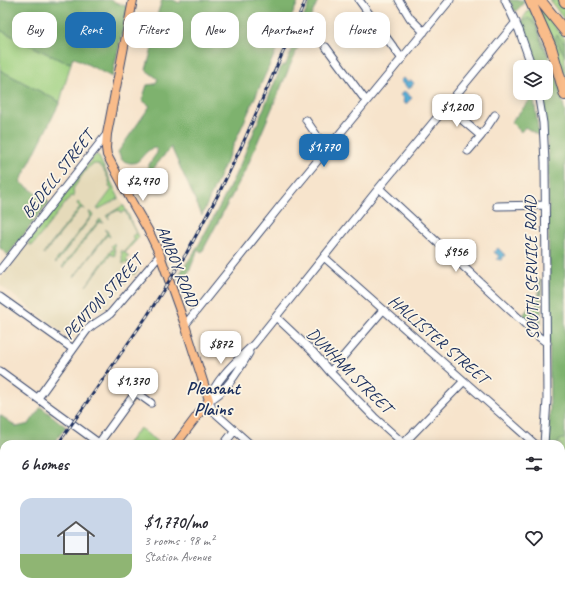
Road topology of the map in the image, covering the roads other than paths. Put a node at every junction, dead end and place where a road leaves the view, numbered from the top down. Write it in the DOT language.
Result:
graph roads {
  1 [pos="133,0"];
  2 [pos="359,0"];
  3 [pos="399,0"];
  4 [pos="450,0"];
  5 [pos="505,0"];
  6 [pos="530,0"];
  7 [pos="540,0"];
  8 [pos="548,0"];
  9 [pos="516,22"];
  10 [pos="565,26"];
  11 [pos="565,31"];
  12 [pos="424,32"];
  13 [pos="326,47"];
  14 [pos="402,59"];
  15 [pos="530,60"];
  16 [pos="565,95"];
  17 [pos="539,100"];
  18 [pos="366,102"];
  19 [pos="446,106"];
  20 [pos="495,115"];
  21 [pos="306,120"];
  22 [pos="107,134"];
  23 [pos="481,136"];
  24 [pos="327,150"];
  25 [pos="468,151"];
  26 [pos="379,188"];
  27 [pos="545,205"];
  28 [pos="497,206"];
  29 [pos="160,255"];
  30 [pos="324,257"];
  31 [pos="0,270"];
  32 [pos="0,297"];
  33 [pos="382,310"];
  34 [pos="276,317"];
  35 [pos="185,324"];
  36 [pos="547,343"];
  37 [pos="73,349"];
  38 [pos="0,371"];
  39 [pos="330,372"];
  40 [pos="464,381"];
  41 [pos="126,385"];
  42 [pos="136,392"];
  43 [pos="38,398"];
  44 [pos="209,400"];
  45 [pos="151,403"];
  46 [pos="235,430"];
  47 [pos="95,440"];
  48 [pos="103,440"];
  49 [pos="179,440"];
  50 [pos="227,440"];
  51 [pos="246,440"];
  52 [pos="399,440"];
  53 [pos="407,440"];
  54 [pos="530,440"];
  55 [pos="544,440"];
  1 -- 22 [label="main road, AMBOY ROAD"];
  2 -- 14 [label="street"];
  3 -- 12 [label="street"];
  4 -- 12 [label="street"];
  5 -- 9 [label="street"];
  6 -- 16 [label="highway"];
  7 -- 11 [label="highway"];
  8 -- 10 [label="highway"];
  9 -- 15 [label="street"];
  9 -- 19 [label="street"];
  12 -- 14 [label="street"];
  13 -- 18 [label="street"];
  14 -- 18 [label="street"];
  17 -- 27 [label="street, SOUTH SERVICE ROAD"];
  18 -- 24 [label="street"];
  19 -- 23 [label="street"];
  19 -- 26 [label="street"];
  20 -- 23 [label="street"];
  21 -- 24 [label="street"];
  22 -- 29 [label="main road, AMBOY ROAD"];
  22 -- 31 [label="street, BEDELL STREET"];
  23 -- 25 [label="street"];
  24 -- 35 [label="street"];
  26 -- 30 [label="street"];
  26 -- 36 [label="street"];
  27 -- 28 [label="street"];
  27 -- 36 [label="street, SOUTH SERVICE ROAD"];
  29 -- 35 [label="main road, AMBOY ROAD"];
  29 -- 37 [label="street, PENTON STREET"];
  30 -- 33 [label="street, HALLISTER STREET"];
  30 -- 34 [label="street"];
  32 -- 37 [label="street"];
  33 -- 39 [label="street"];
  33 -- 40 [label="street, HALLISTER STREET"];
  34 -- 39 [label="street, DUNHAM STREET"];
  34 -- 44 [label="street"];
  35 -- 44 [label="main road, AMBOY ROAD"];
  36 -- 55 [label="street, SOUTH SERVICE ROAD"];
  37 -- 43 [label="street, PENTON STREET"];
  38 -- 43 [label="street"];
  39 -- 52 [label="street, DUNHAM STREET"];
  40 -- 53 [label="street"];
  40 -- 54 [label="street, HALLISTER STREET"];
  41 -- 42 [label="street"];
  42 -- 45 [label="street"];
  42 -- 48 [label="street"];
  43 -- 47 [label="street"];
  44 -- 46 [label="street"];
  44 -- 49 [label="main road"];
  46 -- 50 [label="street"];
  46 -- 51 [label="street"];
}
